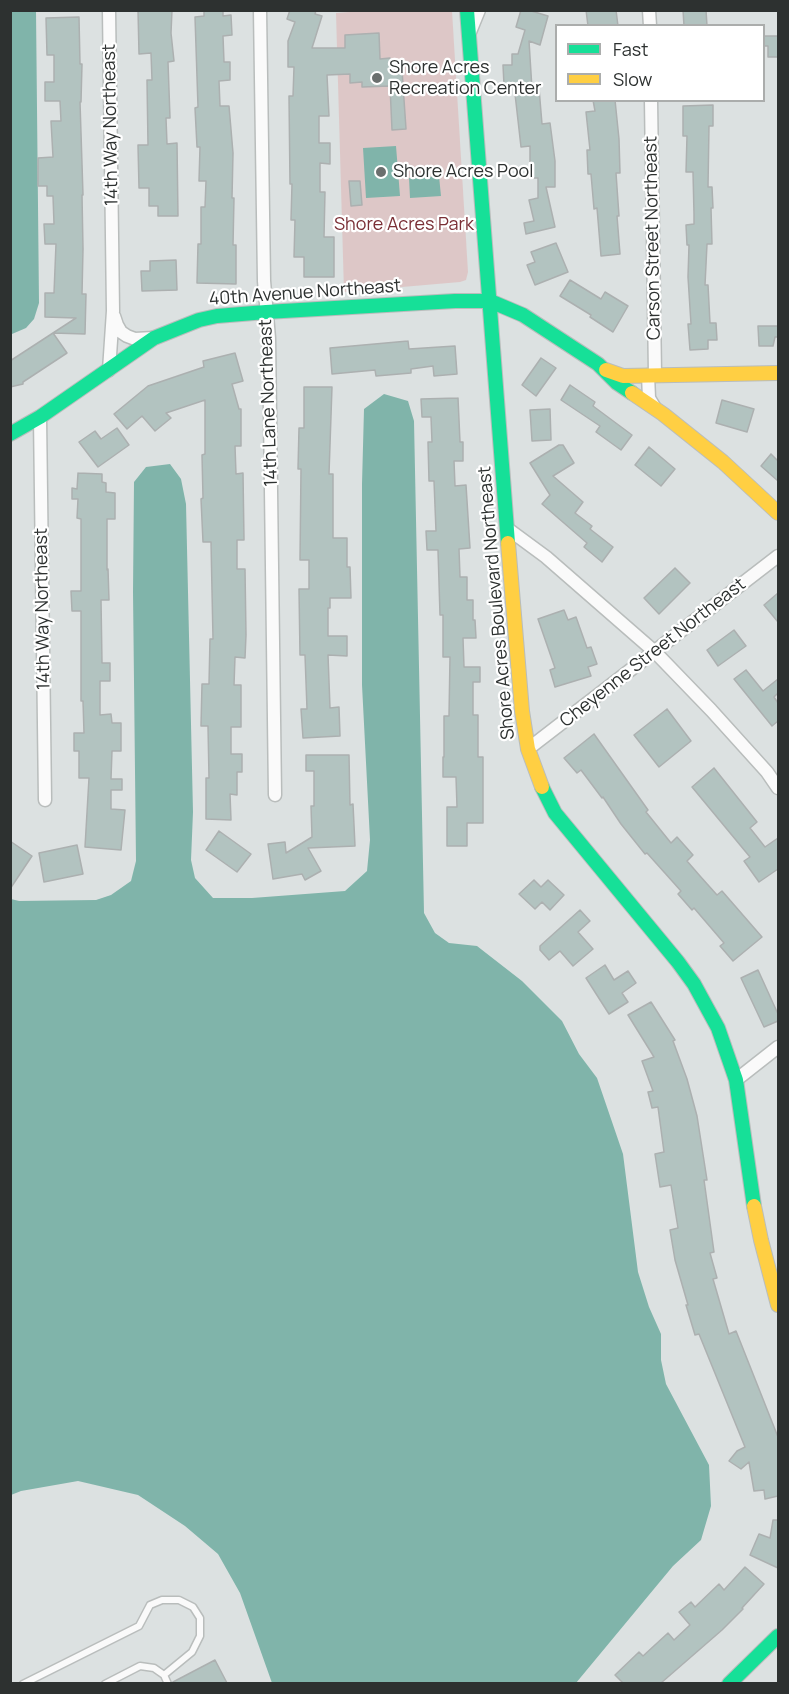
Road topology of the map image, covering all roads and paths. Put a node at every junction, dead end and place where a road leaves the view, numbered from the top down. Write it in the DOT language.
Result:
graph roads {
  1 [pos="109,10"];
  2 [pos="260,10"];
  3 [pos="467,10"];
  4 [pos="479,10"];
  5 [pos="469,33"];
  6 [pos="651,102"];
  7 [pos="490,301"];
  8 [pos="113,312"];
  9 [pos="266,312"];
  10 [pos="154,338"];
  11 [pos="598,364"];
  12 [pos="109,370"];
  13 [pos="778,374"];
  14 [pos="652,375"];
  15 [pos="658,411"];
  16 [pos="40,417"];
  17 [pos="10,434"];
  18 [pos="778,513"];
  19 [pos="508,529"];
  20 [pos="778,556"];
  21 [pos="655,652"];
  22 [pos="528,749"];
  23 [pos="778,788"];
  24 [pos="275,795"];
  25 [pos="45,800"];
  26 [pos="778,1047"];
  27 [pos="736,1080"];
  28 [pos="778,1305"];
  29 [pos="778,1636"];
  30 [pos="164,1675"];
  31 [pos="22,1683"];
  32 [pos="105,1683"];
  33 [pos="168,1683"];
  34 [pos="729,1683"];
  1 -- 8 [label="street, 14th Way Northeast"];
  2 -- 9 [label="street, 14th Lane Northeast"];
  3 -- 5 [label="street, Shore Acres Boulevard Northeast"];
  4 -- 5 [label="street"];
  5 -- 7 [label="street, Shore Acres Boulevard Northeast"];
  6 -- 14 [label="street, Carson Street Northeast"];
  7 -- 9 [label="street, 40th Avenue Northeast"];
  7 -- 11 [label="street"];
  7 -- 19 [label="street, Shore Acres Boulevard Northeast"];
  8 -- 10 [label="street"];
  8 -- 12 [label="street, 14th Way Northeast"];
  9 -- 10 [label="street, 40th Avenue Northeast"];
  9 -- 24 [label="street, 14th Lane Northeast"];
  10 -- 12 [label="street, 40th Avenue Northeast"];
  11 -- 14 [label="street"];
  11 -- 15 [label="street"];
  12 -- 16 [label="street, 40th Avenue Northeast"];
  13 -- 14 [label="street"];
  14 -- 15 [label="street, Carson Street Northeast"];
  15 -- 18 [label="street"];
  16 -- 17 [label="street, 40th Avenue Northeast"];
  16 -- 25 [label="street, 14th Way Northeast"];
  19 -- 21 [label="street"];
  19 -- 22 [label="street, Shore Acres Boulevard Northeast"];
  20 -- 21 [label="street, Cheyenne Street Northeast"];
  21 -- 22 [label="street, Cheyenne Street Northeast"];
  21 -- 23 [label="street"];
  22 -- 27 [label="street, Shore Acres Boulevard Northeast"];
  26 -- 27 [label="street"];
  27 -- 28 [label="street, Shore Acres Boulevard Northeast"];
  29 -- 34 [label="street"];
  30 -- 31 [label="lane"];
  30 -- 32 [label="lane"];
  30 -- 33 [label="lane"];
}
